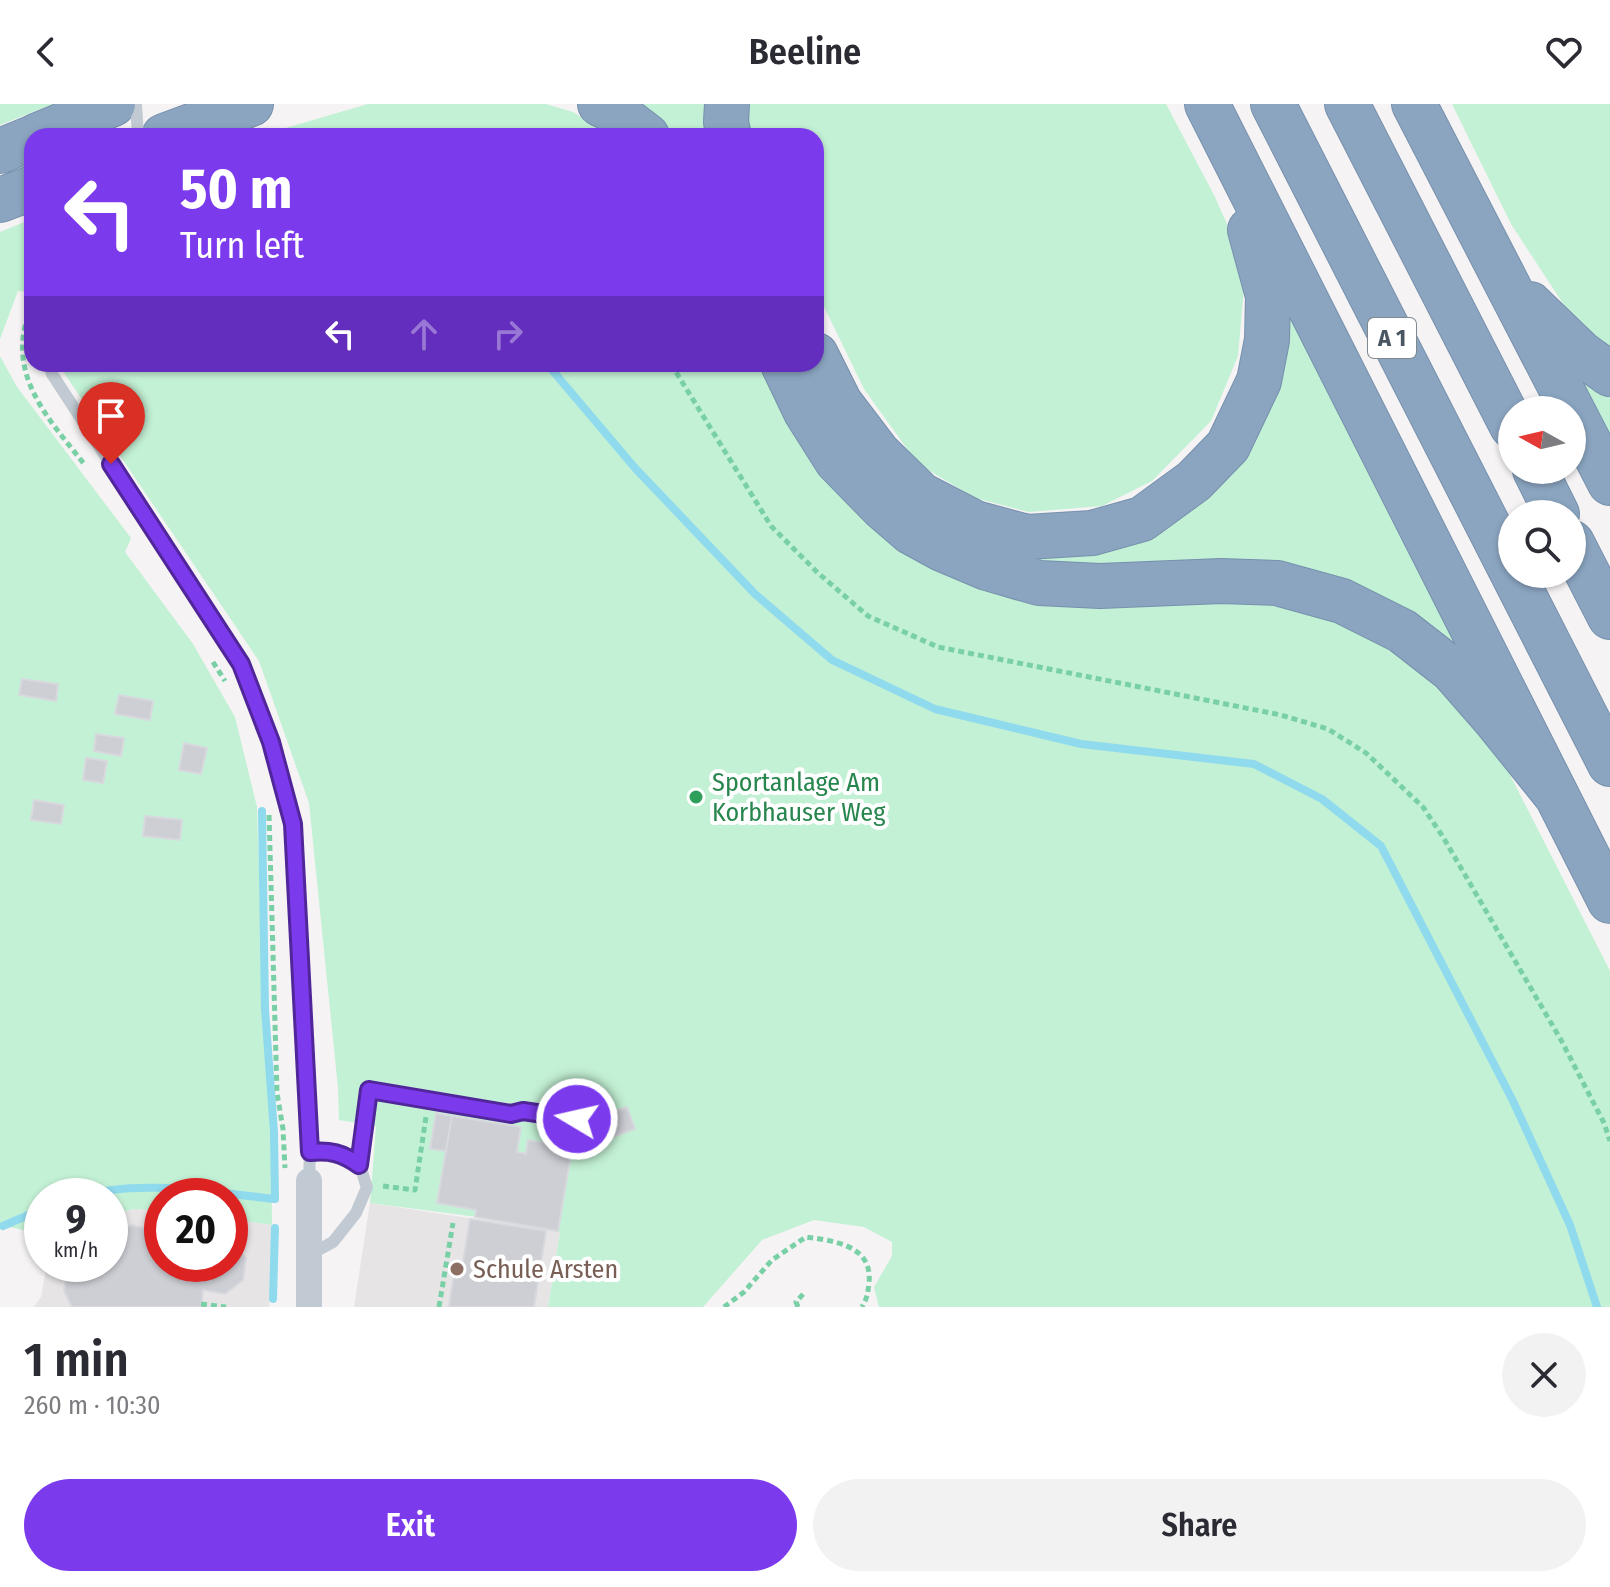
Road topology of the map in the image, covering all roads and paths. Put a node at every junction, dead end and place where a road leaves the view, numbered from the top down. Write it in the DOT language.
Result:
graph roads {
  1 [pos="113,104"];
  2 [pos="136,104"];
  3 [pos="251,104"];
  4 [pos="600,104"];
  5 [pos="727,104"];
  6 [pos="1273,104"];
  7 [pos="1347,104"];
  8 [pos="1414,104"];
  9 [pos="1216,122"];
  10 [pos="56,128"];
  11 [pos="138,128"];
  12 [pos="186,128"];
  13 [pos="637,128"];
  14 [pos="727,128"];
  15 [pos="24,141"];
  16 [pos="0,151"];
  17 [pos="24,191"];
  18 [pos="0,200"];
  19 [pos="1503,278"];
  20 [pos="24,327"];
  21 [pos="24,368"];
  22 [pos="824,371"];
  23 [pos="25,372"];
  24 [pos="51,372"];
  25 [pos="676,372"];
  26 [pos="787,372"];
  27 [pos="1610,374"];
  28 [pos="1498,399"];
  29 [pos="93,475"];
  30 [pos="1610,483"];
  31 [pos="1498,546"];
  32 [pos="1586,570"];
  33 [pos="1520,588"];
  34 [pos="1610,617"];
  35 [pos="208,654"];
  36 [pos="226,685"];
  37 [pos="1610,764"];
  38 [pos="1556,795"];
  39 [pos="267,806"];
  40 [pos="1610,901"];
  41 [pos="428,1100"];
  42 [pos="577,1119"];
  43 [pos="1610,1141"];
  44 [pos="310,1152"];
  45 [pos="359,1165"];
  46 [pos="298,1177"];
  47 [pos="367,1187"];
  48 [pos="453,1223"];
  49 [pos="309,1255"];
  50 [pos="804,1293"];
  51 [pos="201,1304"];
  52 [pos="226,1307"];
  53 [pos="309,1307"];
  54 [pos="439,1307"];
  55 [pos="724,1307"];
  56 [pos="798,1307"];
  57 [pos="862,1307"];
  1 -- 10 [label="highway"];
  2 -- 11 [label="lane"];
  3 -- 12 [label="highway"];
  4 -- 13 [label="highway"];
  5 -- 14 [label="highway"];
  6 -- 31 [label="highway, A 1"];
  7 -- 28 [label="highway, A 1"];
  8 -- 19 [label="highway"];
  9 -- 22 [label="highway"];
  9 -- 38 [label="highway"];
  15 -- 16 [label="highway"];
  17 -- 18 [label="highway"];
  19 -- 27 [label="highway"];
  19 -- 30 [label="highway"];
  20 -- 21 [label="path"];
  23 -- 29 [label="path"];
  24 -- 44 [label="lane"];
  25 -- 43 [label="path"];
  26 -- 38 [label="highway"];
  32 -- 34 [label="highway"];
  33 -- 37 [label="highway, A 1"];
  35 -- 36 [label="path"];
  38 -- 40 [label="highway"];
  39 -- 46 [label="path"];
  41 -- 42 [label="lane"];
  41 -- 45 [label="lane"];
  41 -- 47 [label="path"];
  44 -- 45 [label="lane"];
  44 -- 46 [label="lane"];
  45 -- 47 [label="lane"];
  46 -- 49 [label="street"];
  47 -- 49 [label="lane"];
  48 -- 54 [label="path"];
  49 -- 53 [label="street"];
  50 -- 56 [label="path"];
  51 -- 52 [label="path"];
  55 -- 57 [label="path"];
}
